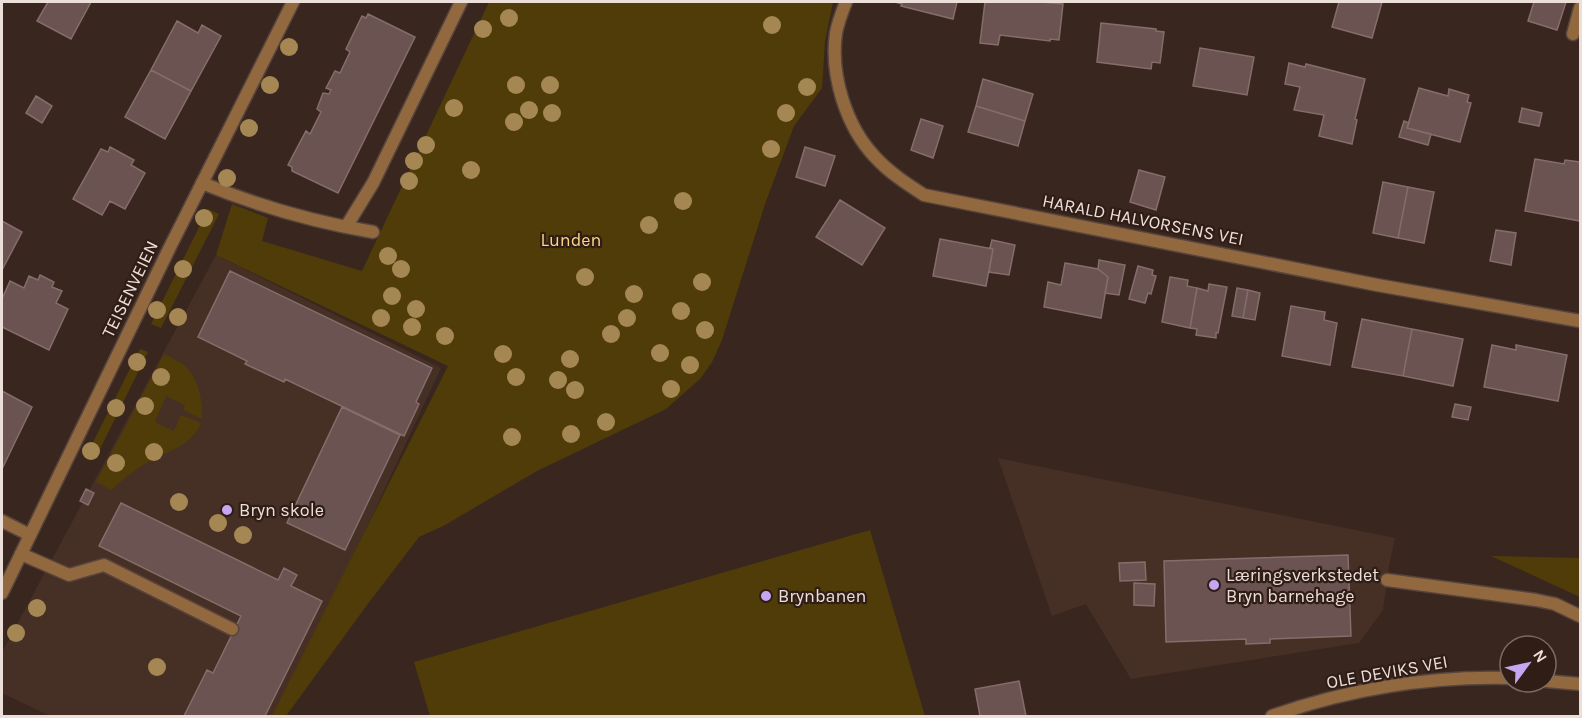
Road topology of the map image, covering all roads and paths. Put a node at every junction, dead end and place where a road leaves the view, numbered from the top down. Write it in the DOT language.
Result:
graph roads {
  1 [pos="293,2"];
  2 [pos="461,2"];
  3 [pos="846,2"];
  4 [pos="1581,8"];
  5 [pos="1573,34"];
  6 [pos="202,183"];
  7 [pos="346,227"];
  8 [pos="373,232"];
  9 [pos="1581,321"];
  10 [pos="2,521"];
  11 [pos="30,535"];
  12 [pos="21,554"];
  13 [pos="1387,580"];
  14 [pos="2,593"];
  15 [pos="1581,616"];
  16 [pos="232,628"];
  17 [pos="1498,678"];
  18 [pos="1558,682"];
  19 [pos="1581,684"];
  20 [pos="1272,717"];
  1 -- 6 [label="street, TEISENVEIEN"];
  2 -- 7 [label="street"];
  3 -- 9 [label="street, HARALD HALVORSENS VEI"];
  4 -- 5 [label="street"];
  6 -- 7 [label="street"];
  6 -- 11 [label="street, TEISENVEIEN"];
  7 -- 8 [label="street"];
  10 -- 11 [label="street"];
  11 -- 12 [label="street, TEISENVEIEN"];
  12 -- 14 [label="street, TEISENVEIEN"];
  12 -- 16 [label="street"];
  13 -- 15 [label="street"];
  17 -- 20 [label="street, OLE DEVIKS VEI"];
  18 -- 19 [label="street"];
}
